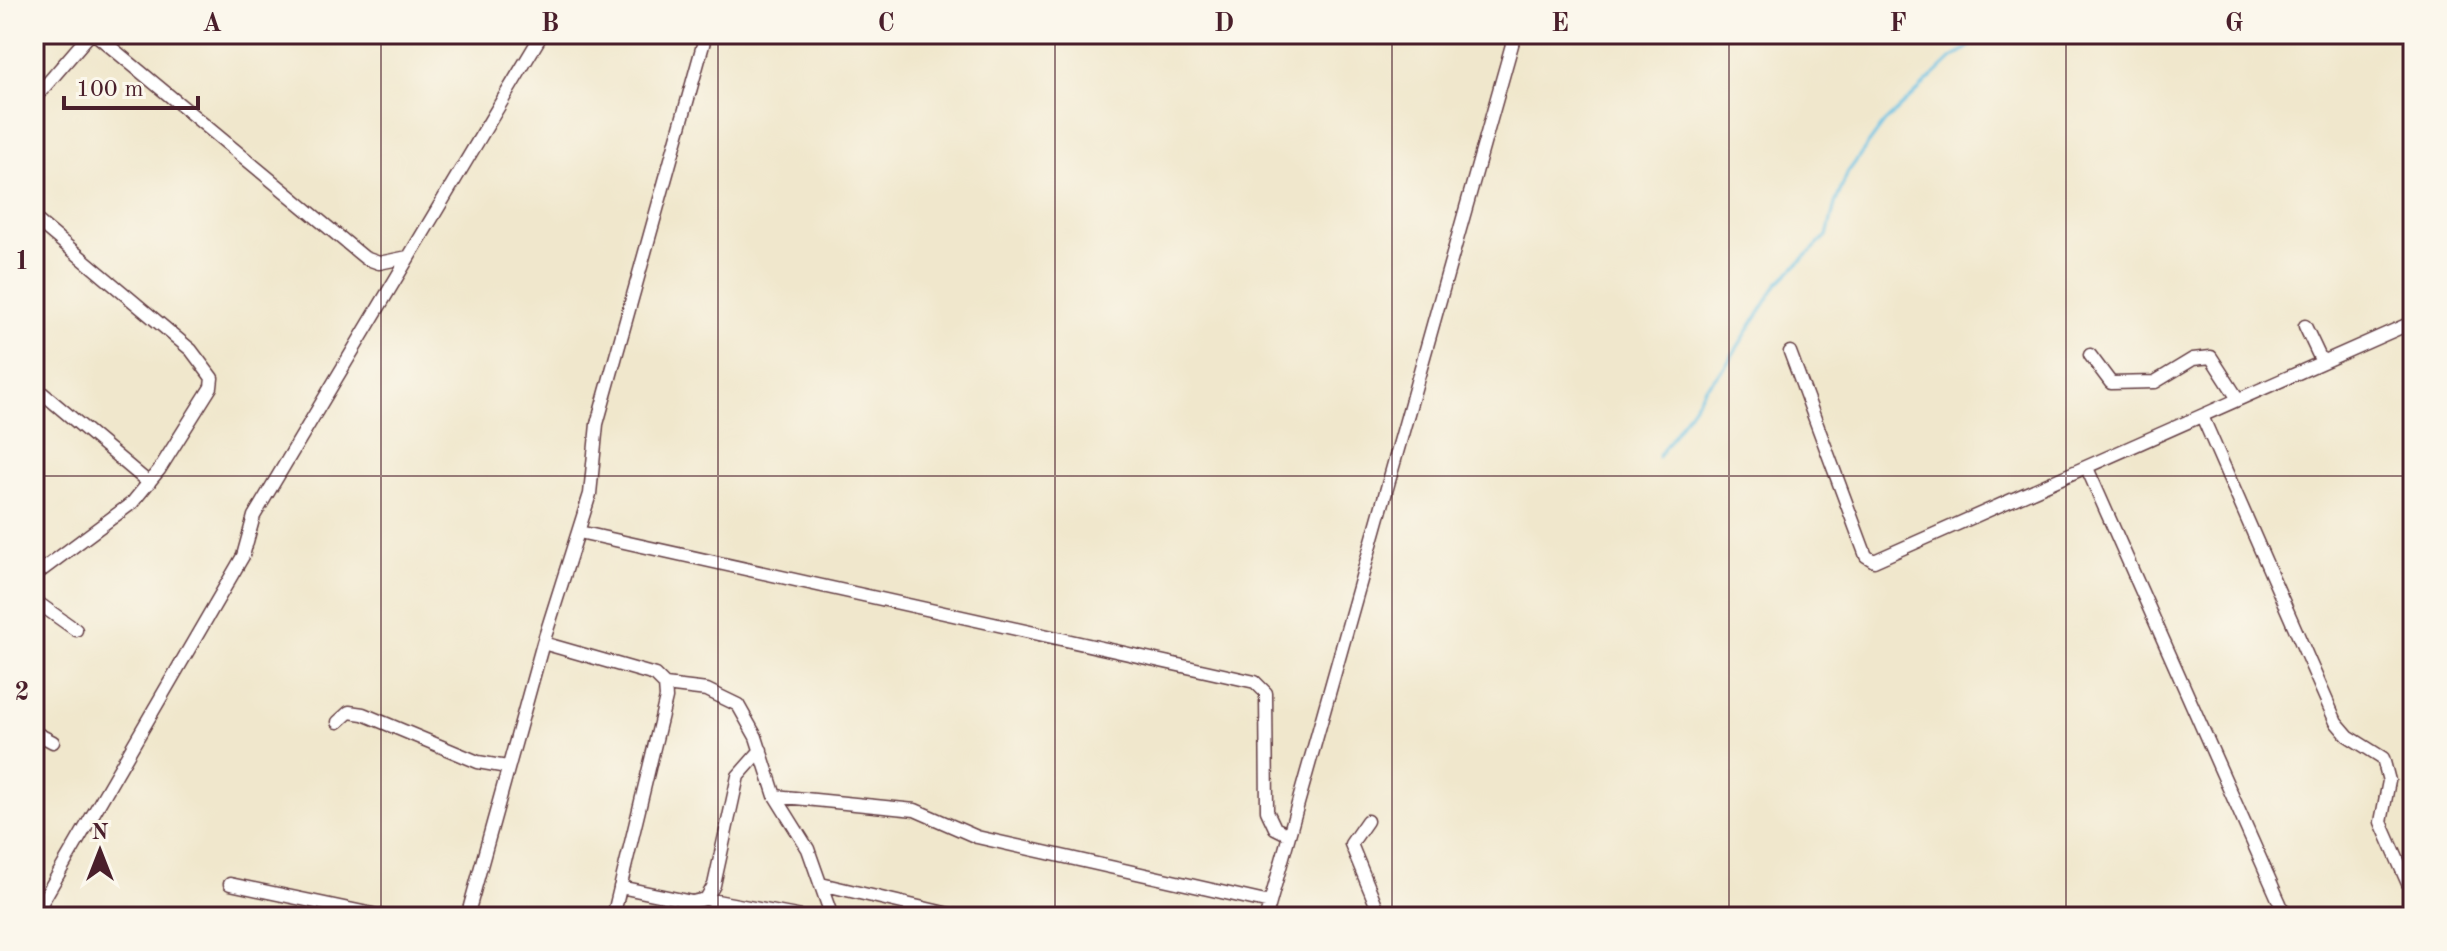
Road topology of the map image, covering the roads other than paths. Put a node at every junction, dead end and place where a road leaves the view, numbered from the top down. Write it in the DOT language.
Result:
graph roads {
  1 [pos="92,34"];
  2 [pos="542,34"];
  3 [pos="705,34"];
  4 [pos="1515,34"];
  5 [pos="34,74"];
  6 [pos="47,84"];
  7 [pos="34,99"];
  8 [pos="34,218"];
  9 [pos="408,257"];
  10 [pos="2413,322"];
  11 [pos="2305,326"];
  12 [pos="1790,352"];
  13 [pos="2090,355"];
  14 [pos="2322,362"];
  15 [pos="34,386"];
  16 [pos="2238,399"];
  17 [pos="2202,416"];
  18 [pos="2087,468"];
  19 [pos="149,483"];
  20 [pos="579,532"];
  21 [pos="34,576"];
  22 [pos="34,600"];
  23 [pos="76,630"];
  24 [pos="543,643"];
  25 [pos="665,685"];
  26 [pos="338,722"];
  27 [pos="34,732"];
  28 [pos="53,742"];
  29 [pos="761,750"];
  30 [pos="507,767"];
  31 [pos="775,796"];
  32 [pos="1367,821"];
  33 [pos="1289,835"];
  34 [pos="230,884"];
  35 [pos="821,884"];
  36 [pos="620,887"];
  37 [pos="2413,895"];
  38 [pos="706,899"];
  39 [pos="1270,903"];
  40 [pos="34,916"];
  41 [pos="387,917"];
  42 [pos="467,917"];
  43 [pos="613,917"];
  44 [pos="802,917"];
  45 [pos="832,917"];
  46 [pos="962,917"];
  47 [pos="1266,917"];
  48 [pos="1381,917"];
  49 [pos="2286,917"];
  1 -- 6 [label="street"];
  1 -- 9 [label="street"];
  2 -- 9 [label="street"];
  3 -- 20 [label="street"];
  4 -- 33 [label="street"];
  5 -- 6 [label="street"];
  6 -- 7 [label="street"];
  8 -- 19 [label="street"];
  9 -- 40 [label="street"];
  10 -- 14 [label="street"];
  11 -- 14 [label="street"];
  12 -- 18 [label="street"];
  13 -- 16 [label="street"];
  14 -- 16 [label="street"];
  15 -- 19 [label="street"];
  16 -- 17 [label="street"];
  17 -- 18 [label="street"];
  17 -- 37 [label="street"];
  18 -- 49 [label="street"];
  19 -- 21 [label="street"];
  20 -- 24 [label="street"];
  20 -- 33 [label="street"];
  22 -- 23 [label="street"];
  24 -- 25 [label="street"];
  24 -- 30 [label="street"];
  25 -- 29 [label="street"];
  25 -- 36 [label="street"];
  26 -- 30 [label="street"];
  27 -- 28 [label="street"];
  29 -- 31 [label="street"];
  29 -- 38 [label="street"];
  30 -- 42 [label="street"];
  31 -- 35 [label="street"];
  31 -- 39 [label="street"];
  32 -- 48 [label="street"];
  33 -- 39 [label="street"];
  34 -- 41 [label="street"];
  35 -- 45 [label="street"];
  35 -- 46 [label="street"];
  36 -- 38 [label="street"];
  36 -- 43 [label="street"];
  38 -- 44 [label="street"];
  39 -- 47 [label="street"];
}
